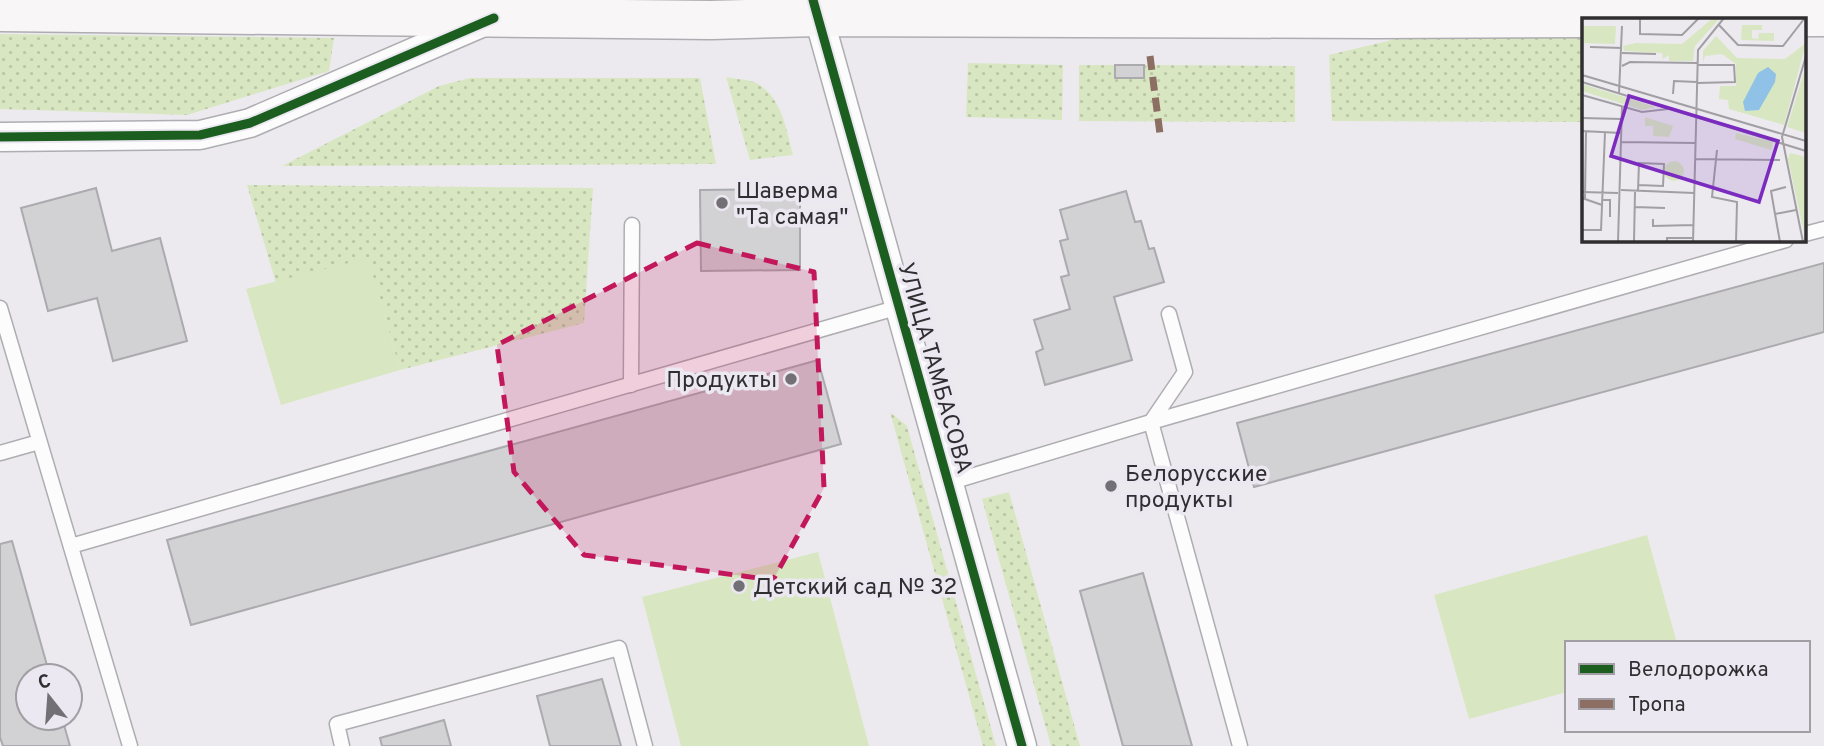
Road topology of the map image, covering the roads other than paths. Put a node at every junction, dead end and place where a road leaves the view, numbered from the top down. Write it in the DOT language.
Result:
graph roads {
  1 [pos="816,9"];
  2 [pos="0,12"];
  3 [pos="1824,17"];
  4 [pos="494,18"];
  5 [pos="1582,18"];
  6 [pos="1606,18"];
  7 [pos="0,137"];
  8 [pos="632,226"];
  9 [pos="1824,229"];
  10 [pos="1806,234"];
  11 [pos="1779,242"];
  12 [pos="0,307"];
  13 [pos="899,307"];
  14 [pos="1169,314"];
  15 [pos="631,385"];
  16 [pos="1151,422"];
  17 [pos="39,442"];
  18 [pos="0,453"];
  19 [pos="948,483"];
  20 [pos="71,546"];
  21 [pos="130,746"];
  22 [pos="342,746"];
  23 [pos="645,746"];
  24 [pos="1022,746"];
  25 [pos="1240,746"];
  1 -- 4 [label="main road"];
  1 -- 5 [label="main road"];
  1 -- 13 [label="street, УЛИЦА ТАМБАСОВА"];
  2 -- 4 [label="main road"];
  3 -- 6 [label="main road"];
  4 -- 7 [label="street"];
  8 -- 15 [label="lane"];
  9 -- 10 [label="lane"];
  11 -- 16 [label="lane"];
  12 -- 17 [label="lane"];
  13 -- 15 [label="lane"];
  13 -- 19 [label="street, УЛИЦА ТАМБАСОВА"];
  14 -- 16 [label="lane"];
  15 -- 20 [label="lane"];
  16 -- 19 [label="lane"];
  16 -- 25 [label="lane"];
  17 -- 18 [label="lane"];
  17 -- 20 [label="lane"];
  19 -- 24 [label="street, УЛИЦА ТАМБАСОВА"];
  20 -- 21 [label="lane"];
  22 -- 23 [label="lane"];
}
